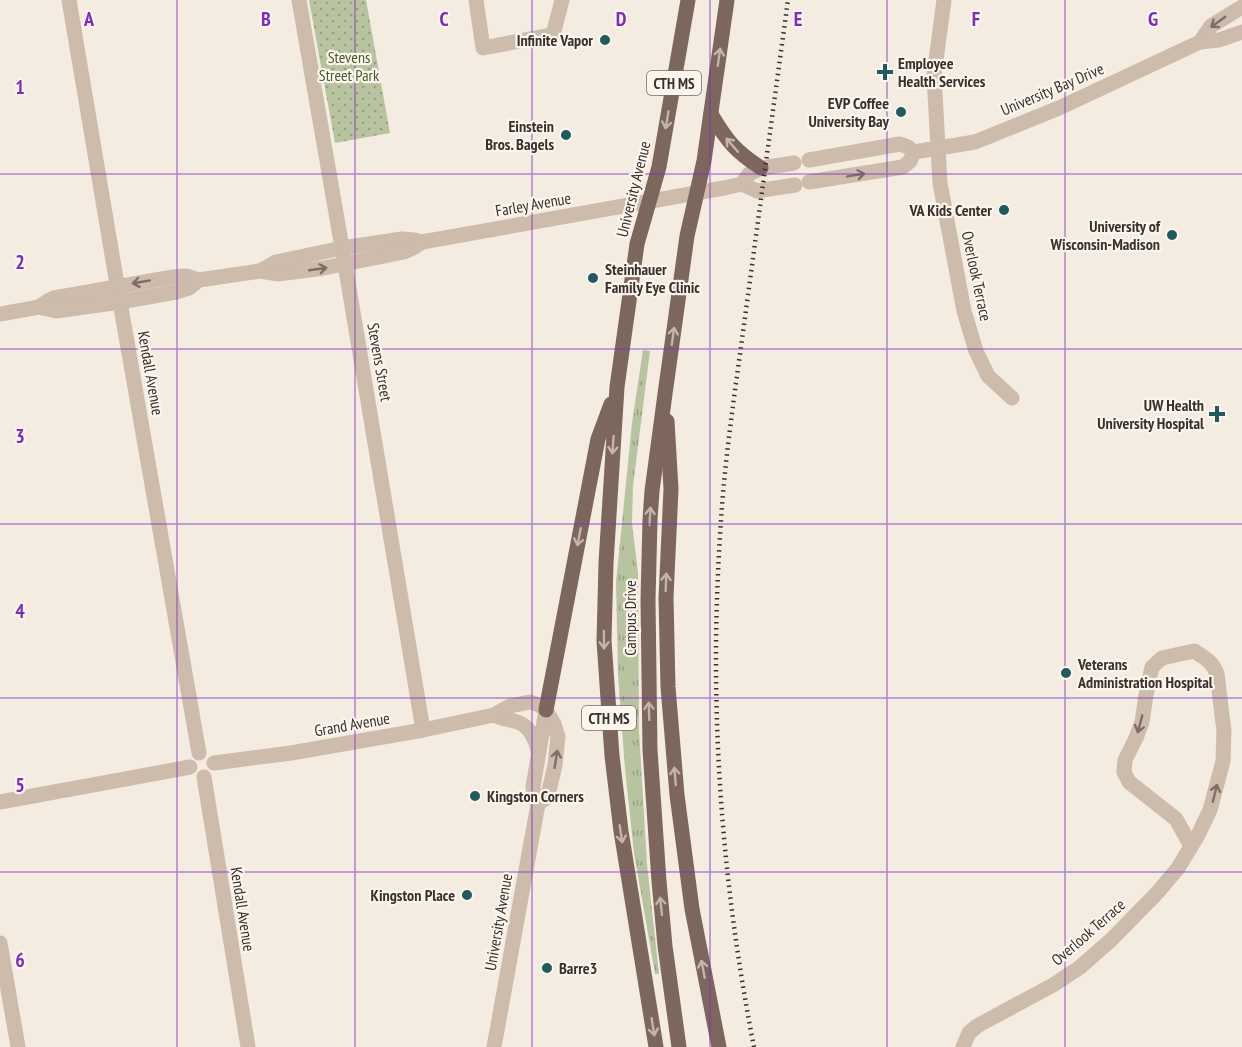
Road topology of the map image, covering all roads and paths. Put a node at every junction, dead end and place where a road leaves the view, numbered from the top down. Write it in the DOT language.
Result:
graph roads {
  1 [pos="69,0"];
  2 [pos="298,0"];
  3 [pos="476,0"];
  4 [pos="562,0"];
  5 [pos="688,0"];
  6 [pos="727,0"];
  7 [pos="944,0"];
  8 [pos="1242,7"];
  9 [pos="1242,32"];
  10 [pos="1200,42"];
  11 [pos="711,114"];
  12 [pos="938,149"];
  13 [pos="914,152"];
  14 [pos="761,168"];
  15 [pos="742,184"];
  16 [pos="697,192"];
  17 [pos="649,201"];
  18 [pos="422,242"];
  19 [pos="342,248"];
  20 [pos="345,264"];
  21 [pos="260,271"];
  22 [pos="199,280"];
  23 [pos="117,286"];
  24 [pos="120,302"];
  25 [pos="39,307"];
  26 [pos="0,314"];
  27 [pos="617,387"];
  28 [pos="665,394"];
  29 [pos="1012,398"];
  30 [pos="546,710"];
  31 [pos="494,715"];
  32 [pos="423,730"];
  33 [pos="200,753"];
  34 [pos="538,755"];
  35 [pos="214,763"];
  36 [pos="190,767"];
  37 [pos="204,777"];
  38 [pos="0,802"];
  39 [pos="538,804"];
  40 [pos="1191,846"];
  41 [pos="0,943"];
  42 [pos="18,1047"];
  43 [pos="248,1047"];
  44 [pos="494,1047"];
  45 [pos="656,1047"];
  46 [pos="679,1047"];
  47 [pos="719,1047"];
  48 [pos="963,1047"];
  1 -- 23 [label="street, Kendall Avenue"];
  2 -- 19 [label="street, Stevens Street"];
  3 -- 4 [label="street"];
  5 -- 17 [label="main road, University Avenue / CTH MS, one-way"];
  11 -- 6 [label="main road, CTH MS, one-way"];
  7 -- 12 [label="street, Overlook Terrace"];
  8 -- 10 [label="street, University Bay Drive, one-way"];
  9 -- 10 [label="street, University Bay Drive"];
  10 -- 12 [label="street, University Bay Drive"];
  14 -- 11 [label="main road, one-way"];
  11 -- 16 [label="main road, CTH MS"];
  12 -- 13 [label="street, University Bay Drive"];
  12 -- 29 [label="street, Overlook Terrace"];
  13 -- 14 [label="street, University Bay Drive"];
  15 -- 13 [label="street, one-way"];
  14 -- 15 [label="street"];
  15 -- 16 [label="street"];
  16 -- 17 [label="street"];
  28 -- 16 [label="main road, Campus Drive / CTH MS, one-way"];
  17 -- 18 [label="street, Farley Avenue"];
  17 -- 27 [label="main road, University Avenue / CTH MS"];
  18 -- 19 [label="street, Farley Avenue"];
  18 -- 20 [label="street, Farley Avenue"];
  19 -- 20 [label="street, Stevens Street"];
  19 -- 21 [label="street, Farley Avenue"];
  21 -- 20 [label="street, Farley Avenue, one-way"];
  20 -- 32 [label="street, Stevens Street"];
  21 -- 22 [label="street, Farley Avenue"];
  22 -- 23 [label="street, Farley Avenue, one-way"];
  22 -- 24 [label="street, Farley Avenue"];
  23 -- 24 [label="street, Kendall Avenue"];
  23 -- 25 [label="street, Farley Avenue"];
  24 -- 25 [label="street, Farley Avenue"];
  24 -- 33 [label="street, Kendall Avenue"];
  25 -- 26 [label="street, Farley Avenue"];
  27 -- 30 [label="main road, one-way"];
  27 -- 45 [label="main road, Campus Drive / CTH MS, one-way"];
  46 -- 28 [label="main road, Campus Drive / CTH MS, one-way"];
  47 -- 28 [label="main road, one-way"];
  30 -- 31 [label="street, Grand Avenue"];
  30 -- 34 [label="street"];
  39 -- 30 [label="street, one-way"];
  31 -- 32 [label="street, Grand Avenue"];
  31 -- 34 [label="street"];
  32 -- 35 [label="street, Grand Avenue"];
  33 -- 35 [label="street"];
  33 -- 36 [label="street"];
  34 -- 39 [label="street"];
  35 -- 37 [label="street"];
  36 -- 37 [label="street"];
  36 -- 38 [label="street"];
  37 -- 43 [label="street, Kendall Avenue"];
  39 -- 44 [label="street, University Avenue"];
  40 -- 40 [label="street, Overlook Terrace, one-way"];
  40 -- 48 [label="street, Overlook Terrace"];
  41 -- 42 [label="street"];
}
